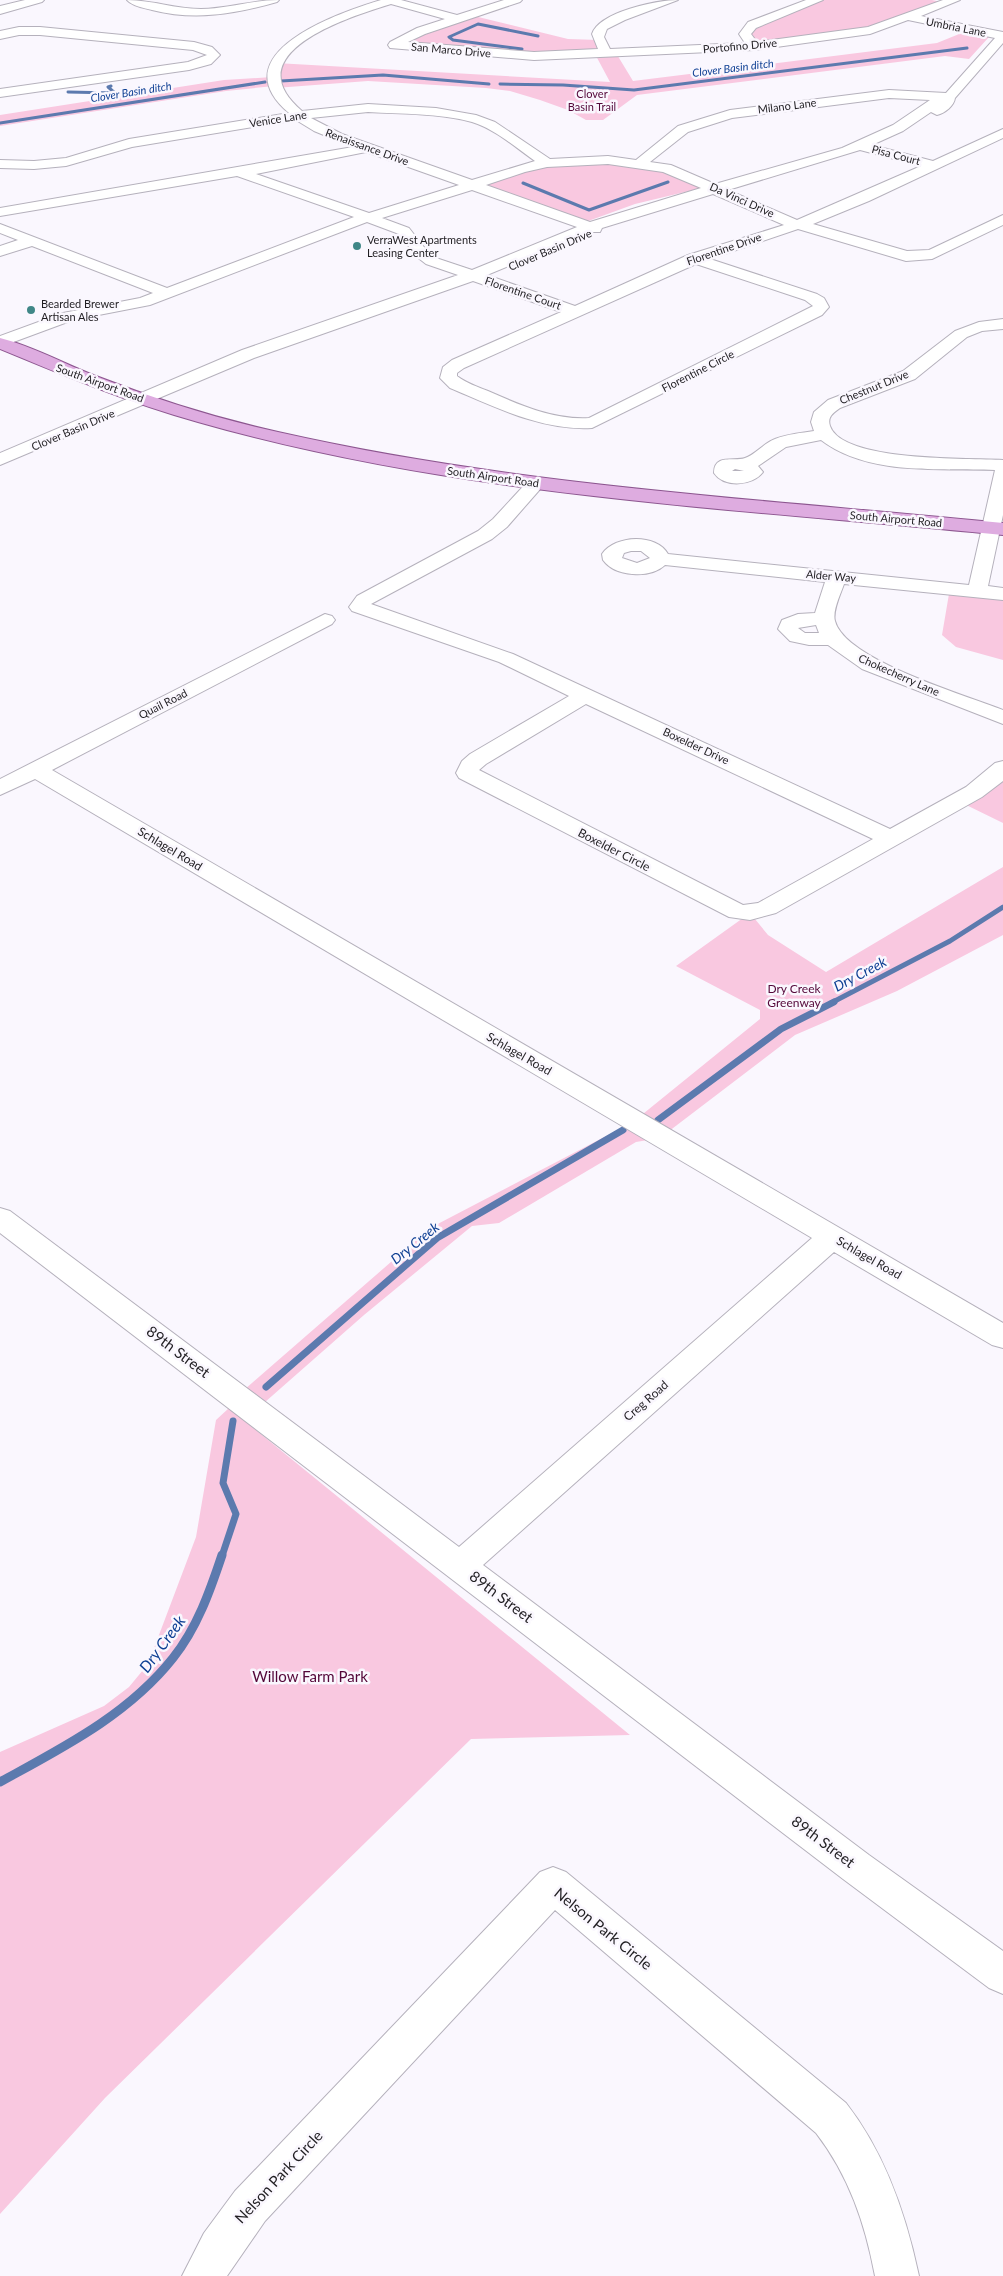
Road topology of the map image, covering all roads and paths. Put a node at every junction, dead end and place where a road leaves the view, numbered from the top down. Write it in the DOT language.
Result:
graph roads {
  1 [pos="38,0"];
  2 [pos="135,0"];
  3 [pos="273,0"];
  4 [pos="390,0"];
  5 [pos="516,0"];
  6 [pos="672,0"];
  7 [pos="817,0"];
  8 [pos="932,0"];
  9 [pos="950,2"];
  10 [pos="0,10"];
  11 [pos="909,17"];
  12 [pos="458,19"];
  13 [pos="0,35"];
  14 [pos="1003,36"];
  15 [pos="754,46"];
  16 [pos="607,53"];
  17 [pos="519,56"];
  18 [pos="0,93"];
  19 [pos="949,97"];
  20 [pos="298,116"];
  21 [pos="1003,132"];
  22 [pos="865,147"];
  23 [pos="365,148"];
  24 [pos="546,163"];
  25 [pos="640,163"];
  26 [pos="0,164"];
  27 [pos="932,165"];
  28 [pos="238,172"];
  29 [pos="473,186"];
  30 [pos="720,190"];
  31 [pos="0,212"];
  32 [pos="368,218"];
  33 [pos="1003,218"];
  34 [pos="797,225"];
  35 [pos="0,228"];
  36 [pos="592,228"];
  37 [pos="32,241"];
  38 [pos="0,251"];
  39 [pos="693,258"];
  40 [pos="476,277"];
  41 [pos="166,293"];
  42 [pos="575,311"];
  43 [pos="1003,324"];
  44 [pos="0,342"];
  45 [pos="448,373"];
  46 [pos="145,399"];
  47 [pos="824,434"];
  48 [pos="0,460"];
  49 [pos="747,465"];
  50 [pos="1003,465"];
  51 [pos="1003,472"];
  52 [pos="536,483"];
  53 [pos="998,528"];
  54 [pos="660,559"];
  55 [pos="836,576"];
  56 [pos="977,591"];
  57 [pos="1003,594"];
  58 [pos="824,619"];
  59 [pos="325,620"];
  60 [pos="833,638"];
  61 [pos="585,694"];
  62 [pos="1003,718"];
  63 [pos="1003,768"];
  64 [pos="36,770"];
  65 [pos="0,788"];
  66 [pos="890,838"];
  67 [pos="0,1218"];
  68 [pos="832,1237"];
  69 [pos="1003,1337"];
  70 [pos="460,1566"];
  71 [pos="1003,1975"];
  72 [pos="204,2276"];
  73 [pos="897,2276"];
  1 -- 10 [label="street"];
  2 -- 3 [label="street"];
  4 -- 12 [label="street"];
  4 -- 20 [label="street, Renaissance Drive"];
  5 -- 12 [label="street, San Marco Drive"];
  6 -- 16 [label="street"];
  7 -- 15 [label="street"];
  8 -- 9 [label="street"];
  9 -- 11 [label="street, Portofino Drive"];
  11 -- 14 [label="street, Umbria Lane"];
  11 -- 15 [label="street, Portofino Drive"];
  12 -- 17 [label="street, San Marco Drive"];
  13 -- 18 [label="street"];
  14 -- 19 [label="street, Clover Basin Drive"];
  15 -- 16 [label="street, Portofino Drive"];
  16 -- 17 [label="street, Portofino Drive"];
  19 -- 22 [label="street, Clover Basin Drive"];
  19 -- 25 [label="street, Milano Lane"];
  20 -- 23 [label="street, Renaissance Drive"];
  20 -- 24 [label="street, Venice Lane"];
  20 -- 26 [label="street, Venice Lane"];
  21 -- 27 [label="street, Florentine Drive"];
  22 -- 27 [label="street, Pisa Court"];
  22 -- 30 [label="street, Clover Basin Drive"];
  23 -- 28 [label="street"];
  23 -- 29 [label="street, Renaissance Drive"];
  24 -- 25 [label="street, Da Vinci Drive"];
  24 -- 29 [label="street, Da Vinci Drive"];
  25 -- 30 [label="street, Da Vinci Drive"];
  27 -- 34 [label="street, Florentine Drive"];
  28 -- 31 [label="street"];
  28 -- 32 [label="street, Florentine Court"];
  29 -- 32 [label="street, Da Vinci Drive"];
  29 -- 36 [label="street, Renaissance Drive"];
  30 -- 34 [label="street, Da Vinci Drive"];
  30 -- 36 [label="street, Clover Basin Drive"];
  32 -- 40 [label="street, Florentine Court"];
  32 -- 41 [label="street, Da Vinci Drive"];
  33 -- 34 [label="street, Da Vinci Drive"];
  34 -- 39 [label="street, Florentine Drive"];
  35 -- 37 [label="street"];
  36 -- 40 [label="street, Clover Basin Drive"];
  37 -- 38 [label="street"];
  37 -- 41 [label="street"];
  39 -- 42 [label="street, Florentine Drive"];
  39 -- 45 [label="street, Florentine Circle"];
  40 -- 42 [label="street, Florentine Court"];
  40 -- 46 [label="street, Clover Basin Drive"];
  41 -- 44 [label="street, Da Vinci Drive"];
  42 -- 45 [label="street, Florentine Drive"];
  43 -- 47 [label="street, Chestnut Drive"];
  44 -- 46 [label="main road, South Airport Road"];
  46 -- 48 [label="street, Clover Basin Drive"];
  46 -- 52 [label="main road, South Airport Road"];
  47 -- 49 [label="street"];
  47 -- 50 [label="street"];
  51 -- 53 [label="street"];
  52 -- 53 [label="main road, South Airport Road"];
  52 -- 61 [label="street, Boxelder Drive"];
  53 -- 56 [label="street"];
  54 -- 55 [label="street, Alder Way"];
  55 -- 56 [label="street, Alder Way"];
  55 -- 58 [label="street"];
  56 -- 57 [label="street, Alder Way"];
  58 -- 60 [label="street, Chokecherry Lane"];
  58 -- 60 [label="street"];
  59 -- 64 [label="street, Quail Road"];
  60 -- 62 [label="street, Chokecherry Lane"];
  61 -- 66 [label="street, Boxelder Drive"];
  61 -- 66 [label="street, Boxelder Circle"];
  63 -- 66 [label="street"];
  64 -- 65 [label="street, Quail Road"];
  64 -- 68 [label="street, Schlagel Road"];
  67 -- 70 [label="street, 89th Street"];
  68 -- 69 [label="street, Schlagel Road"];
  68 -- 70 [label="street, Creg Road"];
  70 -- 71 [label="street, 89th Street"];
  72 -- 73 [label="street, Nelson Park Circle"];
}
